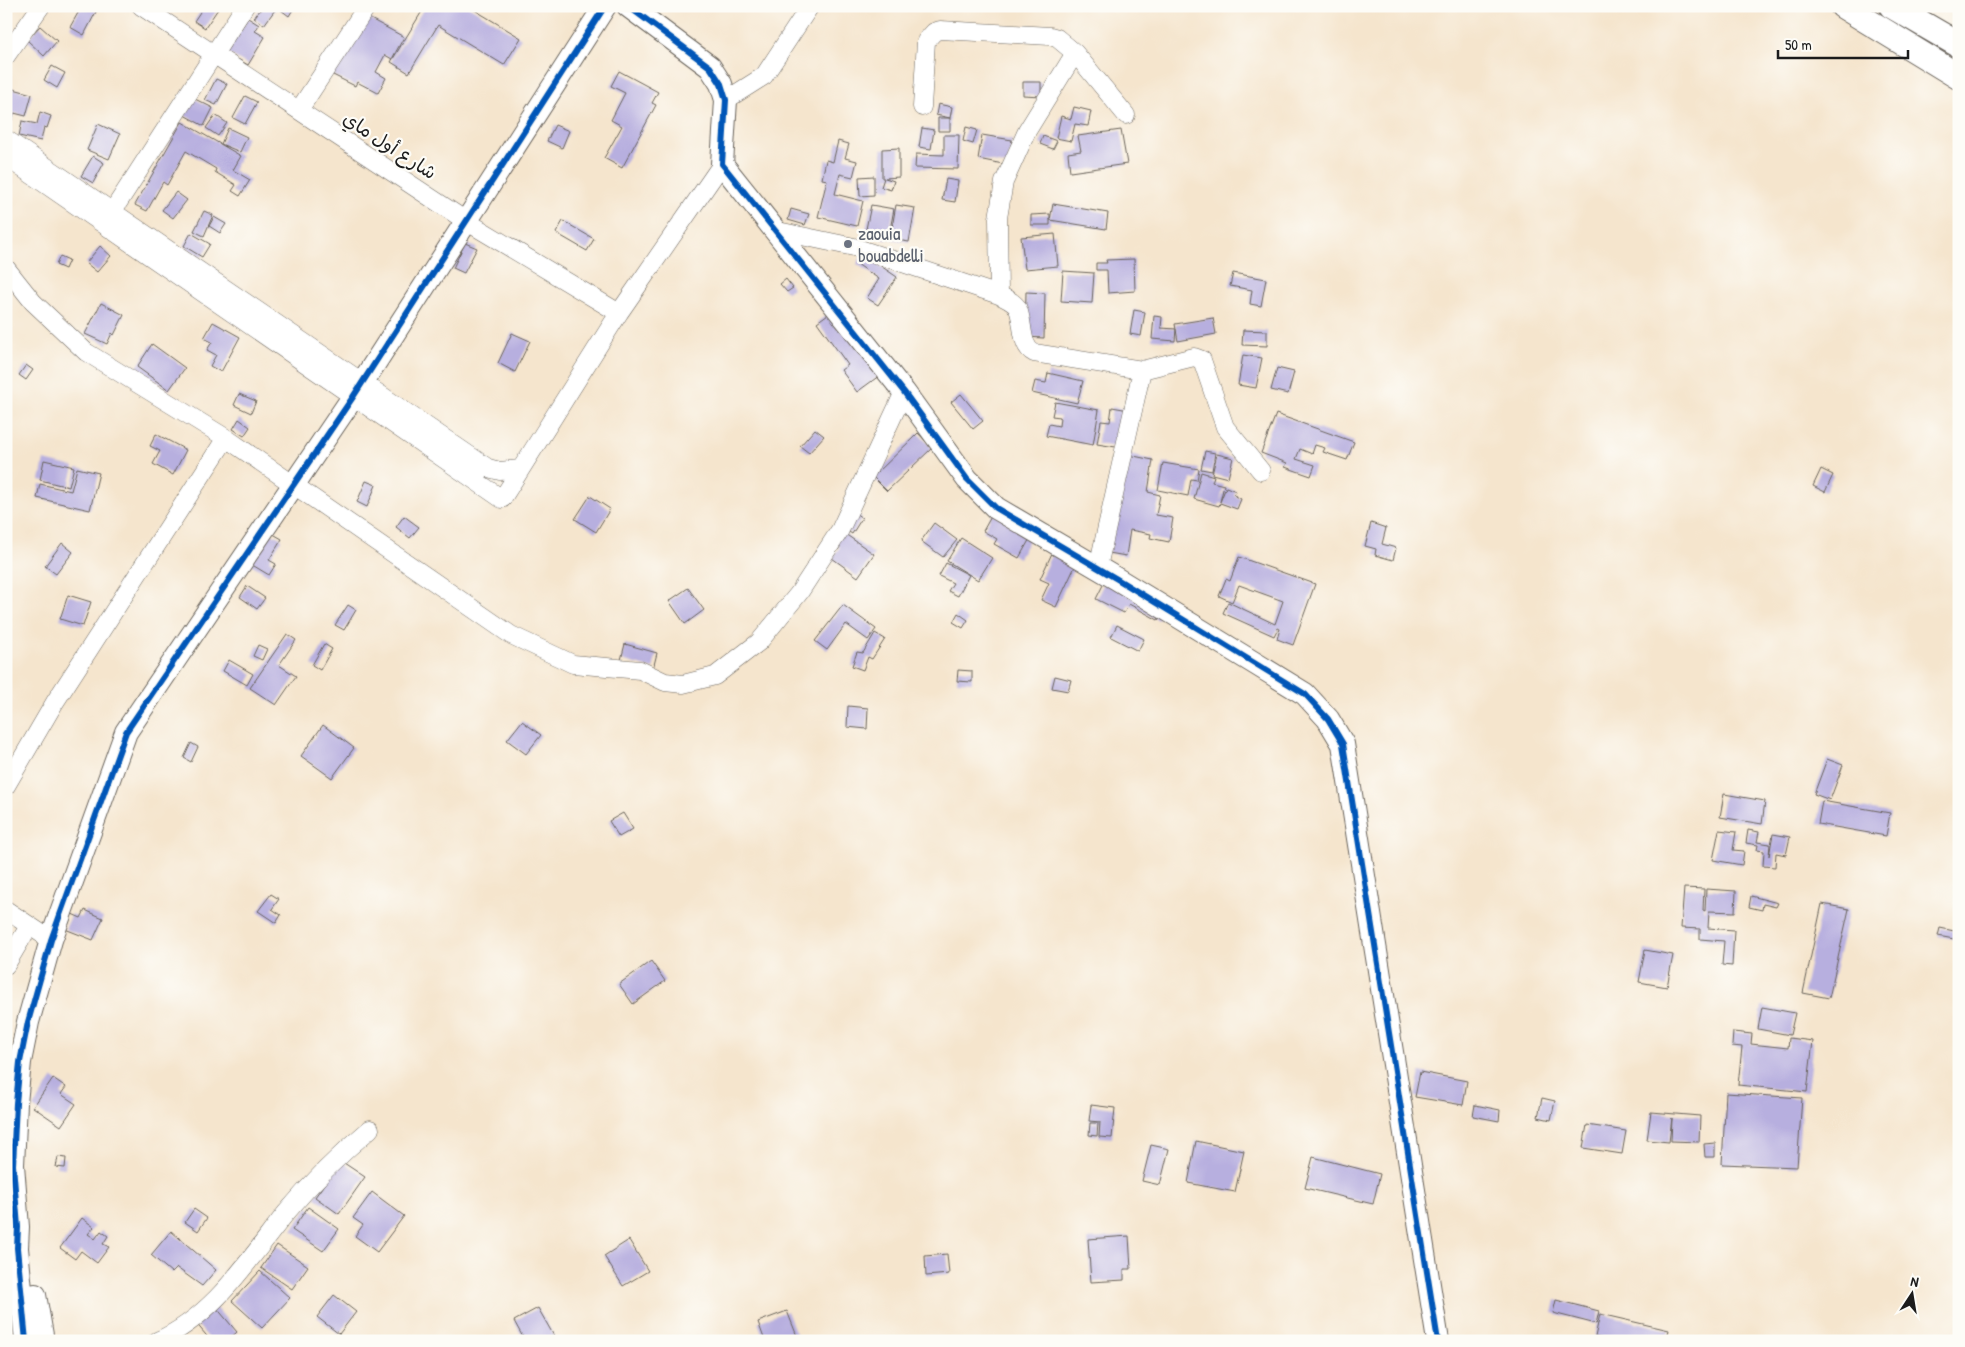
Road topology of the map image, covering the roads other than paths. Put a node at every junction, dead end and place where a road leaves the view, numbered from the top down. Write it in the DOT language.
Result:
graph roads {
  1 [pos="41,6"];
  2 [pos="141,6"];
  3 [pos="245,6"];
  4 [pos="367,6"];
  5 [pos="605,6"];
  6 [pos="628,6"];
  7 [pos="810,6"];
  8 [pos="1843,6"];
  9 [pos="1892,6"];
  10 [pos="1959,45"];
  11 [pos="1075,53"];
  12 [pos="213,55"];
  13 [pos="6,56"];
  14 [pos="1959,77"];
  15 [pos="726,100"];
  16 [pos="922,107"];
  17 [pos="298,110"];
  18 [pos="1126,115"];
  19 [pos="6,140"];
  20 [pos="6,157"];
  21 [pos="722,164"];
  22 [pos="112,212"];
  23 [pos="466,221"];
  24 [pos="774,230"];
  25 [pos="6,268"];
  26 [pos="999,295"];
  27 [pos="619,312"];
  28 [pos="1142,370"];
  29 [pos="358,390"];
  30 [pos="904,392"];
  31 [pos="226,438"];
  32 [pos="520,469"];
  33 [pos="1260,471"];
  34 [pos="294,483"];
  35 [pos="1098,568"];
  36 [pos="6,786"];
  37 [pos="6,910"];
  38 [pos="29,926"];
  39 [pos="51,940"];
  40 [pos="6,965"];
  41 [pos="11,1101"];
  42 [pos="370,1129"];
  43 [pos="18,1226"];
  44 [pos="15,1308"];
  45 [pos="26,1341"];
  46 [pos="43,1341"];
  47 [pos="157,1341"];
  48 [pos="1438,1341"];
  1 -- 13 [label="street"];
  2 -- 12 [label="street, شارع أول ماي"];
  3 -- 12 [label="street"];
  4 -- 17 [label="street"];
  5 -- 23 [label="street"];
  6 -- 15 [label="street"];
  7 -- 15 [label="street"];
  8 -- 14 [label="main road"];
  9 -- 10 [label="main road"];
  11 -- 16 [label="street"];
  11 -- 18 [label="street"];
  11 -- 26 [label="street"];
  12 -- 17 [label="street, شارع أول ماي"];
  12 -- 22 [label="street"];
  15 -- 21 [label="street"];
  17 -- 23 [label="street, شارع أول ماي"];
  19 -- 22 [label="street"];
  20 -- 29 [label="street"];
  21 -- 24 [label="street"];
  21 -- 27 [label="street"];
  22 -- 29 [label="street"];
  23 -- 27 [label="street, شارع أول ماي"];
  23 -- 29 [label="street"];
  24 -- 26 [label="street"];
  24 -- 30 [label="street"];
  25 -- 31 [label="street"];
  26 -- 28 [label="street"];
  27 -- 32 [label="street"];
  28 -- 33 [label="street"];
  28 -- 35 [label="street"];
  29 -- 32 [label="street"];
  29 -- 32 [label="street"];
  29 -- 34 [label="street"];
  30 -- 34 [label="street"];
  30 -- 35 [label="street"];
  31 -- 34 [label="street"];
  31 -- 36 [label="street"];
  34 -- 39 [label="street"];
  35 -- 48 [label="street"];
  37 -- 38 [label="street"];
  38 -- 39 [label="street"];
  38 -- 40 [label="street"];
  39 -- 41 [label="street"];
  41 -- 43 [label="street"];
  42 -- 47 [label="street"];
  43 -- 44 [label="street"];
  43 -- 46 [label="street"];
  44 -- 45 [label="street"];
}
